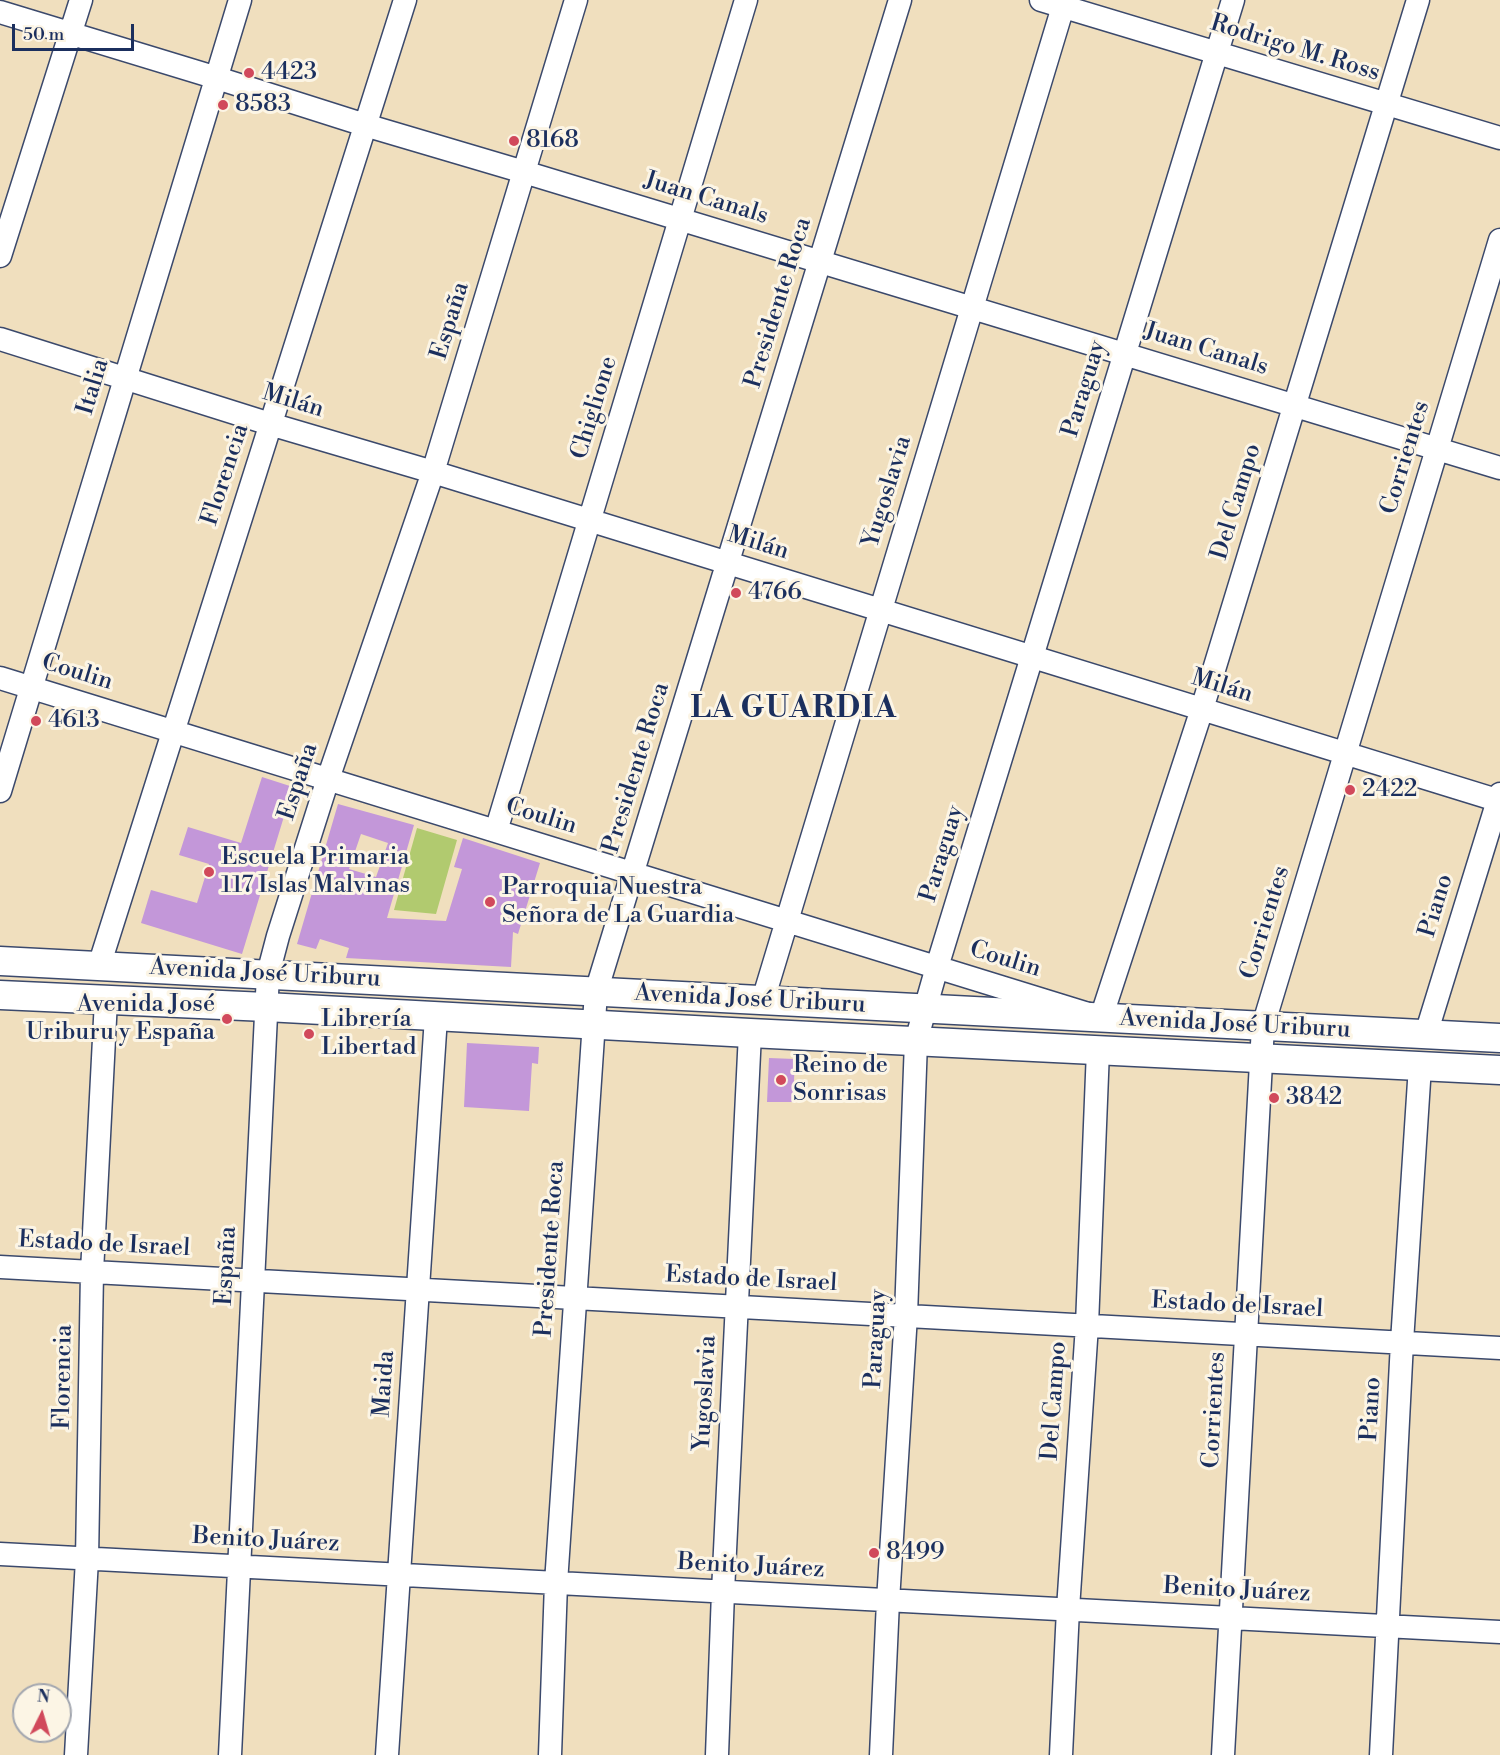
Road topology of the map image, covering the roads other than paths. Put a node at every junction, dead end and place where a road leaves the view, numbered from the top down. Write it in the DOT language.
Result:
graph roads {
  1 [pos="81,0"];
  2 [pos="240,0"];
  3 [pos="405,0"];
  4 [pos="576,0"];
  5 [pos="746,0"];
  6 [pos="900,0"];
  7 [pos="1041,0"];
  8 [pos="1233,0"];
  9 [pos="1418,0"];
  10 [pos="1064,3"];
  11 [pos="0,12"];
  12 [pos="70,34"];
  13 [pos="1217,53"];
  14 [pos="217,78"];
  15 [pos="1387,104"];
  16 [pos="365,125"];
  17 [pos="1500,138"];
  18 [pos="524,172"];
  19 [pos="680,219"];
  20 [pos="1500,240"];
  21 [pos="0,256"];
  22 [pos="820,261"];
  23 [pos="972,308"];
  24 [pos="0,339"];
  25 [pos="1125,354"];
  26 [pos="126,377"];
  27 [pos="1294,406"];
  28 [pos="270,424"];
  29 [pos="1437,449"];
  30 [pos="1500,468"];
  31 [pos="433,472"];
  32 [pos="589,520"];
  33 [pos="728,563"];
  34 [pos="881,610"];
  35 [pos="1032,657"];
  36 [pos="0,678"];
  37 [pos="32,688"];
  38 [pos="1203,709"];
  39 [pos="173,731"];
  40 [pos="1345,753"];
  41 [pos="328,779"];
  42 [pos="0,791"];
  43 [pos="1499,798"];
  44 [pos="496,831"];
  45 [pos="632,873"];
  46 [pos="787,921"];
  47 [pos="0,961"];
  48 [pos="99,966"];
  49 [pos="937,967"];
  50 [pos="268,975"];
  51 [pos="596,992"];
  52 [pos="0,995"];
  53 [pos="106,1000"];
  54 [pos="763,1000"];
  55 [pos="266,1007"];
  56 [pos="924,1009"];
  57 [pos="436,1017"];
  58 [pos="1101,1018"];
  59 [pos="594,1025"];
  60 [pos="1263,1026"];
  61 [pos="750,1033"];
  62 [pos="1426,1034"];
  63 [pos="1500,1038"];
  64 [pos="916,1041"];
  65 [pos="1098,1050"];
  66 [pos="1261,1058"];
  67 [pos="1420,1066"];
  68 [pos="1500,1070"];
  69 [pos="0,1267"];
  70 [pos="93,1272"];
  71 [pos="253,1280"];
  72 [pos="418,1289"];
  73 [pos="574,1297"];
  74 [pos="737,1306"];
  75 [pos="906,1315"];
  76 [pos="1087,1325"];
  77 [pos="1246,1334"];
  78 [pos="1402,1341"];
  79 [pos="1500,1348"];
  80 [pos="0,1554"];
  81 [pos="87,1559"];
  82 [pos="239,1568"];
  83 [pos="399,1575"];
  84 [pos="556,1583"];
  85 [pos="723,1592"];
  86 [pos="888,1601"];
  87 [pos="1068,1609"];
  88 [pos="1230,1618"];
  89 [pos="1388,1626"];
  90 [pos="1500,1632"];
  91 [pos="76,1755"];
  92 [pos="230,1755"];
  93 [pos="387,1755"];
  94 [pos="550,1755"];
  95 [pos="717,1755"];
  96 [pos="881,1755"];
  97 [pos="1061,1755"];
  98 [pos="1223,1755"];
  99 [pos="1381,1755"];
  1 -- 12 [label="street"];
  2 -- 14 [label="street, Italia"];
  3 -- 16 [label="street, Florencia"];
  4 -- 18 [label="street, España"];
  5 -- 19 [label="street, Chiglione"];
  6 -- 22 [label="street, Presidente Roca"];
  7 -- 10 [label="street, Rodrigo M. Ross"];
  8 -- 13 [label="street, Paraguay"];
  9 -- 15 [label="street, Del Campo"];
  10 -- 13 [label="street, Rodrigo M. Ross"];
  10 -- 23 [label="street, Yugoslavia"];
  11 -- 12 [label="street, Juan Canals"];
  12 -- 14 [label="street, Juan Canals"];
  12 -- 21 [label="street"];
  13 -- 15 [label="street, Rodrigo M. Ross"];
  13 -- 25 [label="street, Paraguay"];
  14 -- 16 [label="street, Juan Canals"];
  14 -- 26 [label="street, Italia"];
  15 -- 17 [label="street, Rodrigo M. Ross"];
  15 -- 27 [label="street, Del Campo"];
  16 -- 18 [label="street, Juan Canals"];
  16 -- 28 [label="street, Florencia"];
  18 -- 19 [label="street, Juan Canals"];
  18 -- 31 [label="street, España"];
  19 -- 22 [label="street, Juan Canals"];
  19 -- 32 [label="street, Chiglione"];
  20 -- 29 [label="street, Corrientes"];
  22 -- 23 [label="street, Juan Canals"];
  22 -- 33 [label="street, Presidente Roca"];
  23 -- 25 [label="street, Juan Canals"];
  23 -- 34 [label="street, Yugoslavia"];
  24 -- 26 [label="street, Milán"];
  25 -- 27 [label="street, Juan Canals"];
  25 -- 35 [label="street, Paraguay"];
  26 -- 28 [label="street, Milán"];
  26 -- 37 [label="street, Italia"];
  27 -- 29 [label="street, Juan Canals"];
  27 -- 38 [label="street, Del Campo"];
  28 -- 31 [label="street, Milán"];
  28 -- 39 [label="street, Florencia"];
  29 -- 30 [label="street, Juan Canals"];
  29 -- 40 [label="street, Corrientes"];
  31 -- 32 [label="street, Milán"];
  31 -- 41 [label="street, España"];
  32 -- 33 [label="street, Milán"];
  32 -- 44 [label="street, Chiglione"];
  33 -- 34 [label="street, Milán"];
  33 -- 45 [label="street, Presidente Roca"];
  34 -- 35 [label="street, Milán"];
  34 -- 46 [label="street, Yugoslavia"];
  35 -- 38 [label="street, Milán"];
  35 -- 49 [label="street, Paraguay"];
  36 -- 37 [label="street, Coulin"];
  37 -- 39 [label="street, Coulin"];
  37 -- 42 [label="street, Italia"];
  38 -- 40 [label="street, Milán"];
  38 -- 58 [label="street, Del Campo"];
  39 -- 41 [label="street, Coulin"];
  39 -- 48 [label="street, Florencia"];
  40 -- 43 [label="street, Milán"];
  40 -- 60 [label="street, Corrientes"];
  41 -- 44 [label="street, Coulin"];
  41 -- 50 [label="street, España"];
  43 -- 62 [label="street, Piano"];
  44 -- 45 [label="street, Coulin"];
  45 -- 46 [label="street, Coulin"];
  45 -- 51 [label="street, Presidente Roca"];
  46 -- 49 [label="street, Coulin"];
  46 -- 54 [label="street, Yugoslavia"];
  47 -- 48 [label="main road, Avenida José Uriburu"];
  48 -- 50 [label="main road, Avenida José Uriburu"];
  49 -- 56 [label="street, Paraguay"];
  49 -- 58 [label="street, Coulin"];
  50 -- 51 [label="main road, Avenida José Uriburu"];
  50 -- 55 [label="street, España"];
  51 -- 54 [label="main road, Avenida José Uriburu"];
  51 -- 59 [label="street, Presidente Roca"];
  52 -- 53 [label="main road, Avenida José Uriburu"];
  53 -- 55 [label="main road, Avenida José Uriburu"];
  53 -- 70 [label="street, Florencia"];
  54 -- 56 [label="main road, Avenida José Uriburu"];
  55 -- 57 [label="main road, Avenida José Uriburu"];
  55 -- 71 [label="street, España"];
  56 -- 58 [label="main road, Avenida José Uriburu"];
  56 -- 64 [label="street, Paraguay"];
  57 -- 59 [label="main road, Avenida José Uriburu"];
  57 -- 72 [label="street, Maida"];
  58 -- 60 [label="main road, Avenida José Uriburu"];
  59 -- 61 [label="main road, Avenida José Uriburu"];
  59 -- 73 [label="street, Presidente Roca"];
  60 -- 62 [label="main road, Avenida José Uriburu"];
  60 -- 66 [label="street, Corrientes"];
  61 -- 64 [label="main road, Avenida José Uriburu"];
  61 -- 74 [label="street, Yugoslavia"];
  62 -- 63 [label="main road, Avenida José Uriburu"];
  64 -- 65 [label="main road, Avenida José Uriburu"];
  64 -- 75 [label="street, Paraguay"];
  65 -- 66 [label="main road, Avenida José Uriburu"];
  65 -- 76 [label="street, Del Campo"];
  66 -- 67 [label="main road, Avenida José Uriburu"];
  66 -- 77 [label="street, Corrientes"];
  67 -- 68 [label="main road, Avenida José Uriburu"];
  67 -- 78 [label="street, Piano"];
  69 -- 70 [label="street, Estado de Israel"];
  70 -- 71 [label="street, Estado de Israel"];
  70 -- 81 [label="street, Florencia"];
  71 -- 72 [label="street, Estado de Israel"];
  71 -- 82 [label="street, España"];
  72 -- 73 [label="street, Estado de Israel"];
  72 -- 83 [label="street, Maida"];
  73 -- 74 [label="street, Estado de Israel"];
  73 -- 84 [label="street, Presidente Roca"];
  74 -- 75 [label="street, Estado de Israel"];
  74 -- 85 [label="street, Yugoslavia"];
  75 -- 76 [label="street, Estado de Israel"];
  75 -- 86 [label="street, Paraguay"];
  76 -- 77 [label="street, Estado de Israel"];
  76 -- 87 [label="street, Del Campo"];
  77 -- 78 [label="street, Estado de Israel"];
  77 -- 88 [label="street, Corrientes"];
  78 -- 79 [label="street, Estado de Israel"];
  78 -- 89 [label="street, Piano"];
  80 -- 81 [label="street, Benito Juárez"];
  81 -- 82 [label="street, Benito Juárez"];
  81 -- 91 [label="street, Florencia"];
  82 -- 83 [label="street, Benito Juárez"];
  82 -- 92 [label="street, España"];
  83 -- 84 [label="street, Benito Juárez"];
  83 -- 93 [label="street, Maida"];
  84 -- 85 [label="street, Benito Juárez"];
  84 -- 94 [label="street, Presidente Roca"];
  85 -- 86 [label="street, Benito Juárez"];
  85 -- 95 [label="street, Yugoslavia"];
  86 -- 87 [label="street, Benito Juárez"];
  86 -- 96 [label="street, Paraguay"];
  87 -- 88 [label="street, Benito Juárez"];
  87 -- 97 [label="street, Del Campo"];
  88 -- 89 [label="street, Benito Juárez"];
  88 -- 98 [label="street, Corrientes"];
  89 -- 90 [label="street, Benito Juárez"];
  89 -- 99 [label="street, Piano"];
}
